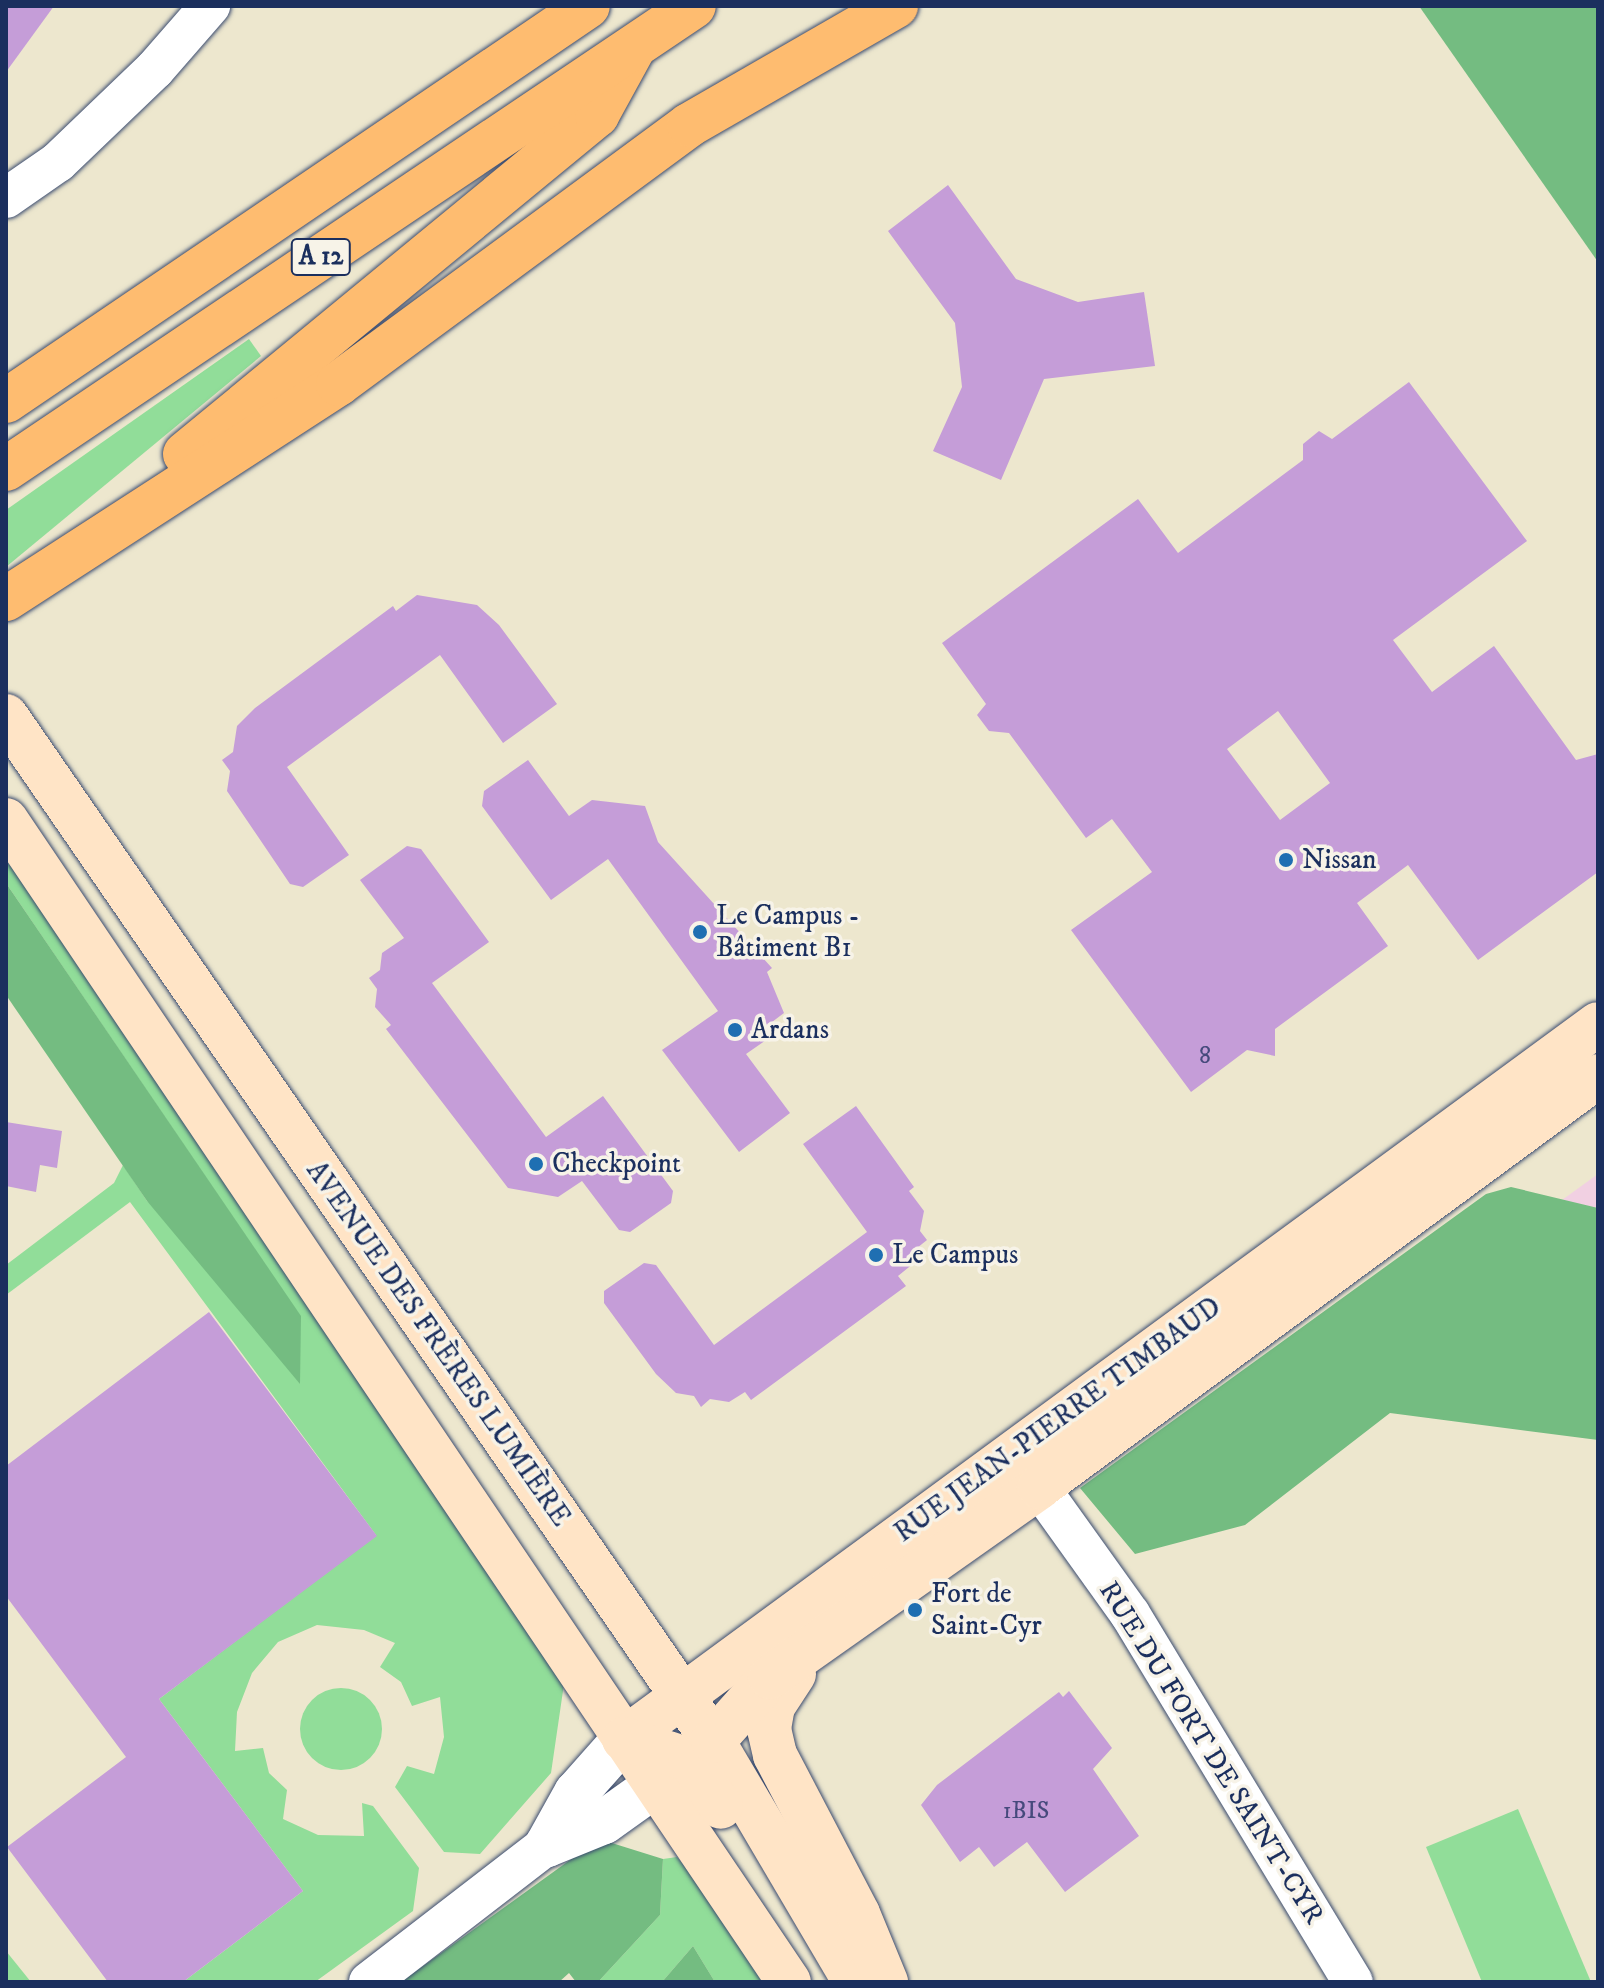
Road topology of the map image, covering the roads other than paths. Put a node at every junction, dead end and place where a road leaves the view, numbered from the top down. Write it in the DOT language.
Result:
graph roads {
  1 [pos="210,6"];
  2 [pos="588,6"];
  3 [pos="694,6"];
  4 [pos="896,6"];
  5 [pos="635,45"];
  6 [pos="6,198"];
  7 [pos="6,401"];
  8 [pos="6,469"];
  9 [pos="125,519"];
  10 [pos="6,599"];
  11 [pos="6,716"];
  12 [pos="6,820"];
  13 [pos="1598,1024"];
  14 [pos="1598,1076"];
  15 [pos="1039,1487"];
  16 [pos="824,1641"];
  17 [pos="651,1718"];
  18 [pos="687,1763"];
  19 [pos="547,1845"];
  20 [pos="369,1982"];
  21 [pos="789,1982"];
  22 [pos="835,1982"];
  23 [pos="855,1982"];
  24 [pos="886,1982"];
  25 [pos="1353,1982"];
  1 -- 6 [label="street"];
  2 -- 7 [label="highway, A 12"];
  3 -- 5 [label="highway, A 12"];
  4 -- 9 [label="highway"];
  5 -- 8 [label="highway, A 12"];
  5 -- 9 [label="highway"];
  9 -- 10 [label="highway"];
  11 -- 17 [label="main road, AVENUE DES FRÈRES LUMIÈRE"];
  12 -- 17 [label="main road"];
  13 -- 17 [label="main road, RUE JEAN-PIERRE TIMBAUD"];
  14 -- 15 [label="main road, RUE JEAN-PIERRE TIMBAUD"];
  15 -- 16 [label="main road, RUE JEAN-PIERRE TIMBAUD"];
  15 -- 25 [label="street, RUE DU FORT DE SAINT-CYR"];
  16 -- 18 [label="main road, RUE JEAN-PIERRE TIMBAUD"];
  16 -- 24 [label="main road"];
  17 -- 18 [label="main road, AVENUE DES FRÈRES LUMIÈRE"];
  17 -- 18 [label="main road, AVENUE DES FRÈRES LUMIÈRE"];
  17 -- 19 [label="street, RUE JEAN-PIERRE TIMBAUD"];
  18 -- 19 [label="street, RUE JEAN-PIERRE TIMBAUD"];
  18 -- 21 [label="main road, AVENUE DES FRÈRES LUMIÈRE"];
  18 -- 22 [label="main road"];
  18 -- 23 [label="main road, AVENUE DES FRÈRES LUMIÈRE"];
  19 -- 20 [label="street, RUE JEAN-PIERRE TIMBAUD"];
}
